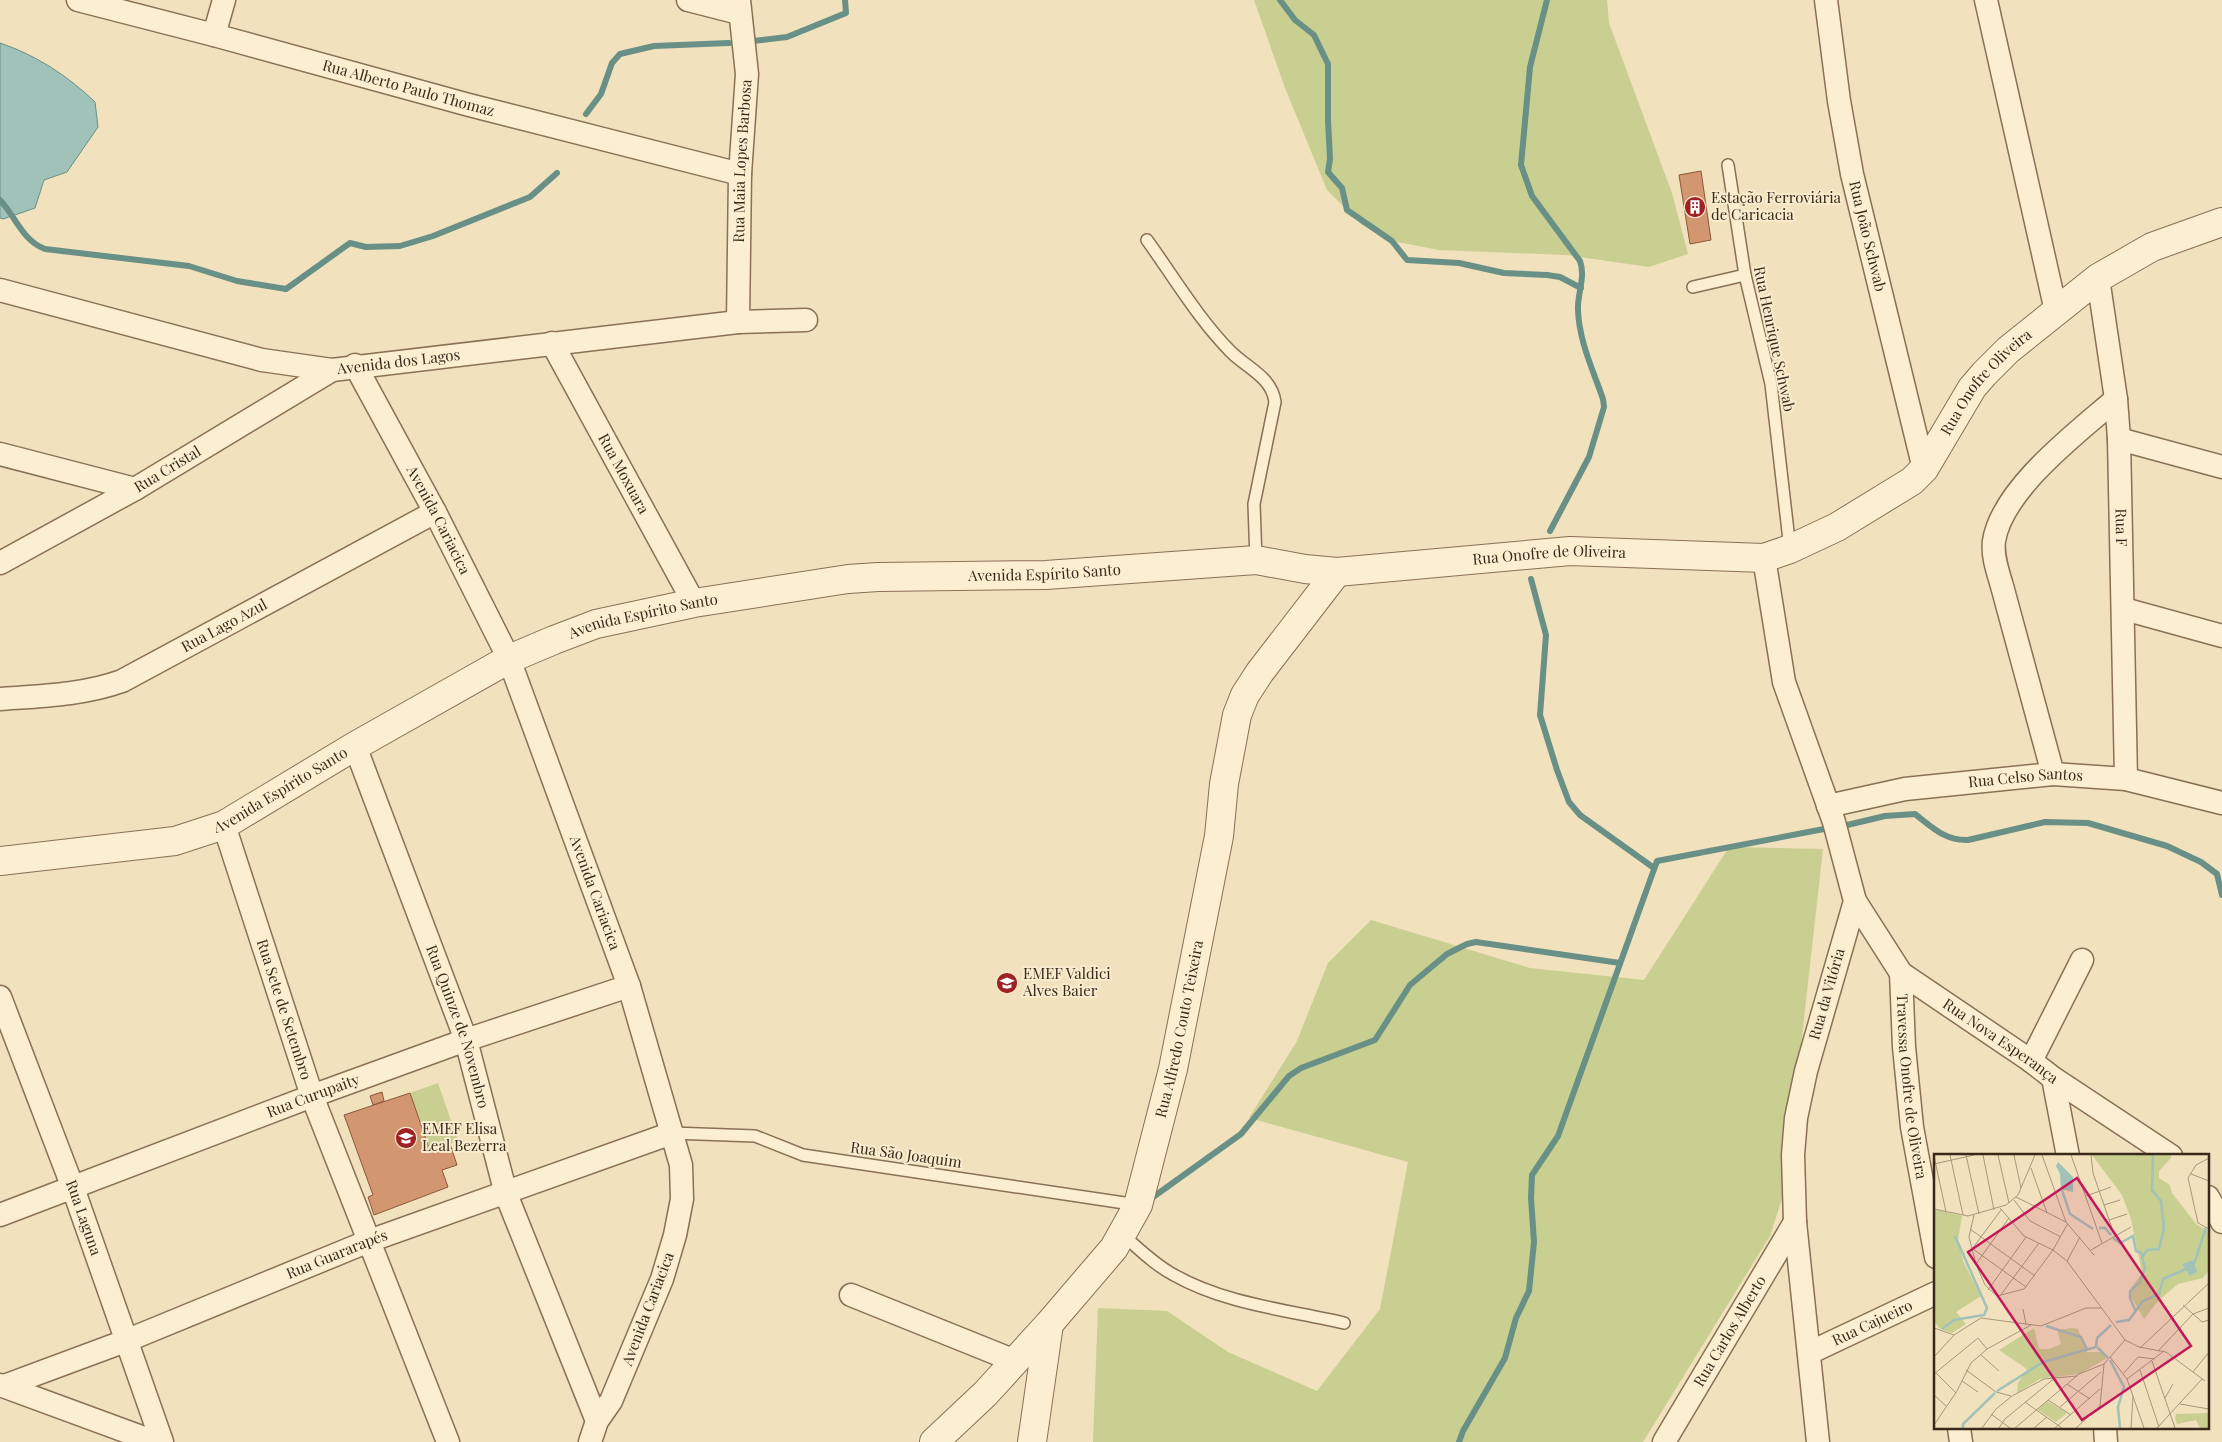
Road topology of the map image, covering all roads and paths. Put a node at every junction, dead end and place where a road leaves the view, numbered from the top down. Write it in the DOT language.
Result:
graph roads {
  1 [pos="78,0"];
  2 [pos="224,0"];
  3 [pos="688,0"];
  4 [pos="1826,0"];
  5 [pos="1986,0"];
  6 [pos="739,6"];
  7 [pos="214,35"];
  8 [pos="1728,165"];
  9 [pos="740,174"];
  10 [pos="2222,222"];
  11 [pos="1147,240"];
  12 [pos="1745,275"];
  13 [pos="2098,278"];
  14 [pos="1693,287"];
  15 [pos="0,290"];
  16 [pos="2056,311"];
  17 [pos="806,320"];
  18 [pos="738,322"];
  19 [pos="552,343"];
  20 [pos="355,366"];
  21 [pos="332,370"];
  22 [pos="2116,399"];
  23 [pos="2119,439"];
  24 [pos="0,454"];
  25 [pos="2222,467"];
  26 [pos="1924,468"];
  27 [pos="135,489"];
  28 [pos="435,512"];
  29 [pos="1790,549"];
  30 [pos="1764,558"];
  31 [pos="1256,560"];
  32 [pos="0,563"];
  33 [pos="1337,572"];
  34 [pos="694,603"];
  35 [pos="2124,609"];
  36 [pos="2222,636"];
  37 [pos="509,660"];
  38 [pos="0,700"];
  39 [pos="355,746"];
  40 [pos="2053,774"];
  41 [pos="2126,780"];
  42 [pos="2222,803"];
  43 [pos="1828,806"];
  44 [pos="224,826"];
  45 [pos="0,861"];
  46 [pos="1855,901"];
  47 [pos="2082,960"];
  48 [pos="1901,973"];
  49 [pos="629,986"];
  50 [pos="0,997"];
  51 [pos="466,1040"];
  52 [pos="2031,1061"];
  53 [pos="2053,1078"];
  54 [pos="312,1096"];
  55 [pos="672,1133"];
  56 [pos="2068,1154"];
  57 [pos="2168,1154"];
  58 [pos="73,1188"];
  59 [pos="506,1194"];
  60 [pos="2210,1201"];
  61 [pos="1138,1205"];
  62 [pos="0,1215"];
  63 [pos="1796,1222"];
  64 [pos="2222,1222"];
  65 [pos="1123,1235"];
  66 [pos="369,1241"];
  67 [pos="1934,1246"];
  68 [pos="1934,1294"];
  69 [pos="851,1295"];
  70 [pos="1344,1323"];
  71 [pos="1049,1324"];
  72 [pos="128,1340"];
  73 [pos="1809,1354"];
  74 [pos="1015,1361"];
  75 [pos="2,1386"];
  76 [pos="1678,1416"];
  77 [pos="597,1421"];
  78 [pos="155,1442"];
  79 [pos="162,1442"];
  80 [pos="448,1442"];
  81 [pos="590,1442"];
  82 [pos="934,1442"];
  83 [pos="1032,1442"];
  84 [pos="1664,1442"];
  85 [pos="1680,1442"];
  86 [pos="1818,1442"];
  1 -- 7 [label="street, Rua Alberto Paulo Thomaz"];
  2 -- 7 [label="street"];
  3 -- 6 [label="street"];
  4 -- 26 [label="street, Rua João Schwab"];
  5 -- 16 [label="street"];
  6 -- 9 [label="street, Rua Maia Lopes Barbosa"];
  7 -- 9 [label="street, Rua Alberto Paulo Thomaz"];
  8 -- 12 [label="lane, Rua Henrique Schwab"];
  9 -- 18 [label="street, Rua Maia Lopes Barbosa"];
  10 -- 13 [label="street, Rua Onofre Oliveira"];
  11 -- 31 [label="lane"];
  12 -- 14 [label="lane"];
  12 -- 29 [label="lane, Rua Henrique Schwab"];
  13 -- 16 [label="street, Rua Onofre Oliveira"];
  13 -- 22 [label="street, Rua F"];
  15 -- 21 [label="street, Avenida dos Lagos"];
  16 -- 26 [label="street, Rua Onofre Oliveira"];
  17 -- 18 [label="street, Avenida dos Lagos"];
  18 -- 19 [label="street, Avenida dos Lagos"];
  19 -- 20 [label="street, Avenida dos Lagos"];
  19 -- 34 [label="street, Rua Moxuara"];
  20 -- 21 [label="street, Avenida dos Lagos"];
  20 -- 28 [label="street, Avenida Cariacica"];
  21 -- 27 [label="street, Rua Cristal"];
  22 -- 23 [label="street, Rua F"];
  22 -- 40 [label="street"];
  23 -- 25 [label="street"];
  23 -- 35 [label="street, Rua F"];
  24 -- 27 [label="street"];
  26 -- 29 [label="street, Rua Onofre Oliveira"];
  27 -- 32 [label="street, Rua Cristal"];
  28 -- 37 [label="street, Avenida Cariacica"];
  28 -- 38 [label="street, Rua Lago Azul"];
  29 -- 30 [label="street, Rua Onofre Oliveira"];
  30 -- 33 [label="street, Rua Onofre de Oliveira"];
  30 -- 43 [label="street"];
  31 -- 33 [label="street, Avenida Espírito Santo"];
  31 -- 34 [label="street, Avenida Espírito Santo"];
  33 -- 61 [label="street, Rua Alfredo Couto Teixeira"];
  34 -- 37 [label="street, Avenida Espírito Santo"];
  35 -- 36 [label="street"];
  35 -- 41 [label="street, Rua F"];
  37 -- 39 [label="street, Avenida Espírito Santo"];
  37 -- 49 [label="street, Avenida Cariacica"];
  39 -- 44 [label="street, Avenida Espírito Santo"];
  39 -- 51 [label="street, Rua Quinze de Novembro"];
  40 -- 41 [label="street, Rua Celso Santos"];
  40 -- 43 [label="street, Rua Celso Santos"];
  41 -- 42 [label="street, Rua Celso Santos"];
  43 -- 46 [label="street"];
  44 -- 45 [label="street, Avenida Espírito Santo"];
  44 -- 54 [label="street, Rua Sete de Setembro"];
  46 -- 48 [label="street, Rua Nova Esperança"];
  46 -- 63 [label="street, Rua da Vitória"];
  47 -- 52 [label="street"];
  48 -- 52 [label="street, Rua Nova Esperança"];
  48 -- 67 [label="street, Travessa Onofre de Oliveira"];
  49 -- 51 [label="street, Rua Curupaity"];
  49 -- 55 [label="street, Avenida Cariacica"];
  50 -- 58 [label="street, Rua Laguna"];
  51 -- 54 [label="street, Rua Curupaity"];
  51 -- 59 [label="street, Rua Quinze de Novembro"];
  52 -- 53 [label="street, Rua Nova Esperança"];
  53 -- 56 [label="street"];
  53 -- 57 [label="street, Rua Nova Esperança"];
  54 -- 58 [label="street, Rua Curupaity"];
  54 -- 66 [label="street, Rua Sete de Setembro"];
  55 -- 59 [label="street, Rua Guararapés"];
  55 -- 61 [label="lane, Rua São Joaquim"];
  55 -- 77 [label="street, Avenida Cariacica"];
  58 -- 62 [label="street, Rua Curupaity"];
  58 -- 72 [label="street, Rua Laguna"];
  59 -- 66 [label="street, Rua Guararapés"];
  59 -- 77 [label="street, Rua Quinze de Novembro"];
  60 -- 64 [label="street"];
  61 -- 65 [label="street, Rua Alfredo Couto Teixeira"];
  63 -- 73 [label="street, Rua da Vitória"];
  63 -- 76 [label="street, Rua Carlos Alberto"];
  65 -- 70 [label="lane"];
  65 -- 71 [label="street, Rua Alfredo Couto Teixeira"];
  66 -- 72 [label="street, Rua Guararapés"];
  66 -- 80 [label="street, Rua Sete de Setembro"];
  68 -- 73 [label="street, Rua Cajueiro"];
  69 -- 74 [label="street"];
  71 -- 74 [label="street, Rua Alfredo Couto Teixeira"];
  71 -- 83 [label="street"];
  72 -- 75 [label="street, Rua Guararapés"];
  72 -- 79 [label="street, Rua Laguna"];
  73 -- 86 [label="street, Rua da Vitória"];
  74 -- 82 [label="street, Rua Alfredo Couto Teixeira"];
  75 -- 78 [label="street"];
  76 -- 84 [label="street, Rua Carlos Alberto"];
  76 -- 85 [label="street"];
  77 -- 81 [label="street, Avenida Cariacica"];
}
